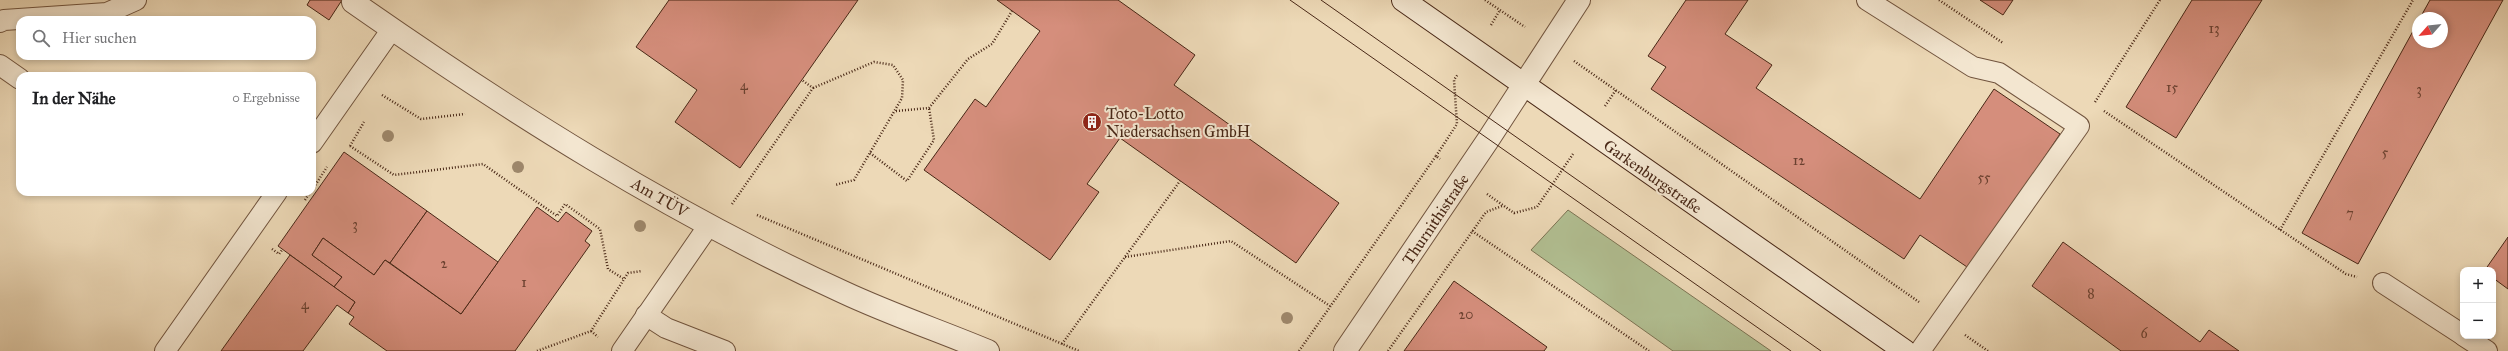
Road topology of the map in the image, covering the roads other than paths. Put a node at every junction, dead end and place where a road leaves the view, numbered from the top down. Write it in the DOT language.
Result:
graph roads {
  1 [pos="136,0"];
  2 [pos="1402,0"];
  3 [pos="1579,0"];
  4 [pos="1867,0"];
  5 [pos="349,1"];
  6 [pos="62,16"];
  7 [pos="16,19"];
  8 [pos="1,20"];
  9 [pos="392,30"];
  10 [pos="0,65"];
  11 [pos="16,76"];
  12 [pos="1524,86"];
  13 [pos="316,137"];
  14 [pos="274,196"];
  15 [pos="709,225"];
  16 [pos="2383,283"];
  17 [pos="646,315"];
  18 [pos="2460,334"];
  19 [pos="2468,339"];
  20 [pos="165,351"];
  21 [pos="622,351"];
  22 [pos="726,351"];
  23 [pos="988,351"];
  24 [pos="1345,351"];
  25 [pos="1905,351"];
  26 [pos="1920,351"];
  27 [pos="2486,351"];
  1 -- 6 [label="lane"];
  2 -- 12 [label="street, Garkenburgstraße"];
  3 -- 12 [label="street, Thurnithistraße"];
  4 -- 26 [label="lane"];
  5 -- 9 [label="street, Am TÜV"];
  7 -- 8 [label="lane"];
  9 -- 13 [label="lane"];
  9 -- 15 [label="street, Am TÜV"];
  10 -- 11 [label="lane"];
  12 -- 24 [label="street, Thurnithistraße"];
  12 -- 25 [label="street, Garkenburgstraße"];
  14 -- 20 [label="lane"];
  15 -- 17 [label="lane"];
  15 -- 23 [label="street, Am TÜV"];
  16 -- 18 [label="lane"];
  17 -- 21 [label="lane"];
  17 -- 22 [label="lane"];
  19 -- 27 [label="lane"];
}
